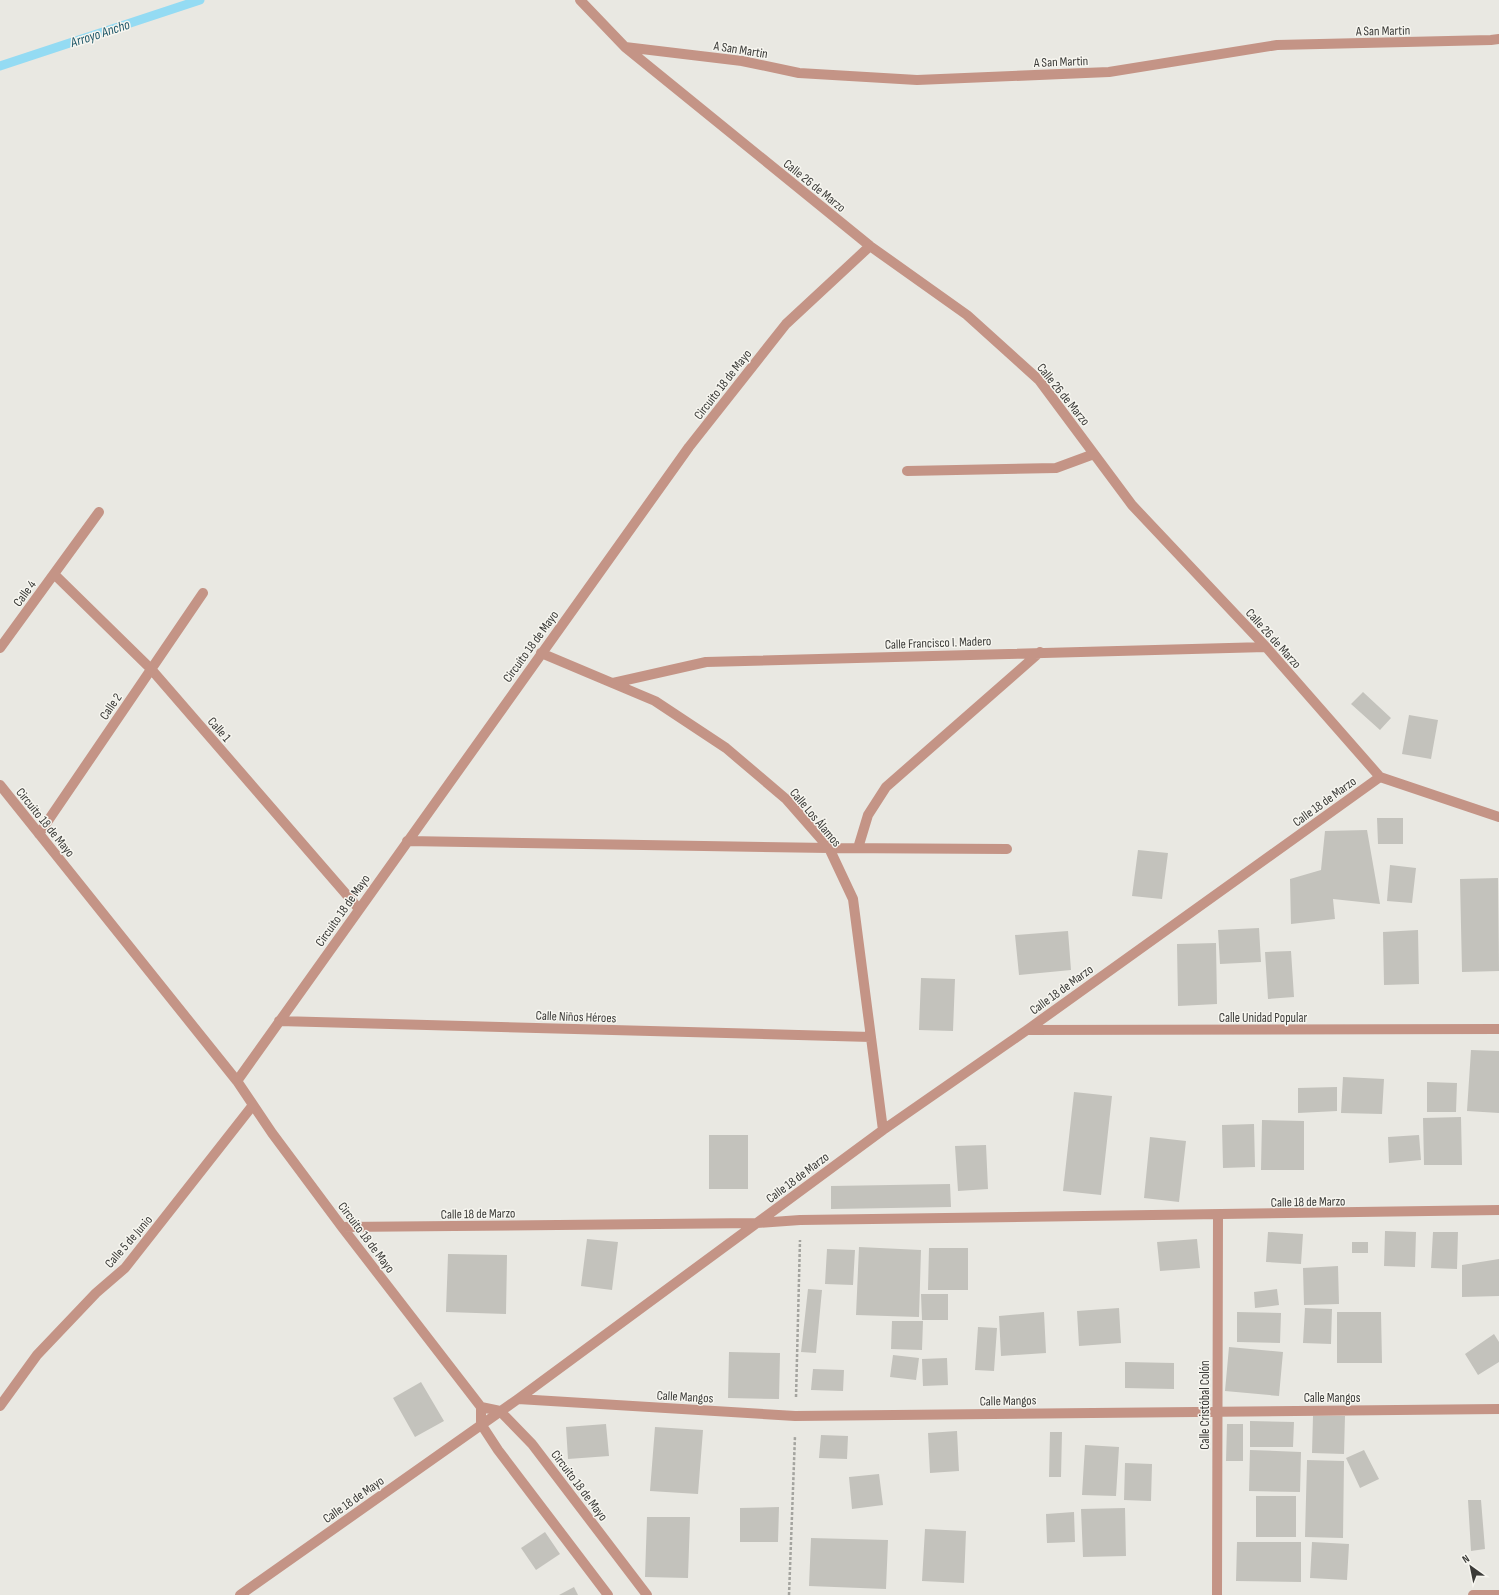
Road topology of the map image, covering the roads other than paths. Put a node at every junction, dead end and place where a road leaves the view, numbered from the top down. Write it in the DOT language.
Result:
graph roads {
  1 [pos="580,0"];
  2 [pos="1499,38"];
  3 [pos="625,47"];
  4 [pos="870,246"];
  5 [pos="1094,454"];
  6 [pos="907,471"];
  7 [pos="99,512"];
  8 [pos="54,574"];
  9 [pos="203,594"];
  10 [pos="1266,647"];
  11 [pos="0,648"];
  12 [pos="541,652"];
  13 [pos="1040,652"];
  14 [pos="151,670"];
  15 [pos="613,683"];
  16 [pos="1380,777"];
  17 [pos="0,785"];
  18 [pos="1499,816"];
  19 [pos="39,834"];
  20 [pos="407,842"];
  21 [pos="830,848"];
  22 [pos="858,848"];
  23 [pos="1007,848"];
  24 [pos="359,909"];
  25 [pos="279,1021"];
  26 [pos="1499,1029"];
  27 [pos="1027,1030"];
  28 [pos="871,1037"];
  29 [pos="237,1081"];
  30 [pos="253,1105"];
  31 [pos="882,1130"];
  32 [pos="1499,1210"];
  33 [pos="1218,1215"];
  34 [pos="758,1223"];
  35 [pos="342,1227"];
  36 [pos="518,1399"];
  37 [pos="0,1406"];
  38 [pos="480,1407"];
  39 [pos="1499,1409"];
  40 [pos="1217,1410"];
  41 [pos="500,1411"];
  42 [pos="481,1424"];
  43 [pos="240,1595"];
  44 [pos="608,1595"];
  45 [pos="647,1595"];
  46 [pos="1217,1595"];
  47 [pos="1473,1595"];
  48 [pos="1499,1595"];
  1 -- 3 [label="street, Calle 26 de Marzo"];
  2 -- 3 [label="street, A San Martin"];
  3 -- 4 [label="street, Calle 26 de Marzo"];
  4 -- 5 [label="street, Calle 26 de Marzo"];
  4 -- 12 [label="street, Circuito 18 de Mayo"];
  5 -- 6 [label="street"];
  5 -- 10 [label="street, Calle 26 de Marzo"];
  7 -- 8 [label="street, Calle 4"];
  8 -- 11 [label="street, Calle 4"];
  8 -- 14 [label="street, Calle 1"];
  9 -- 14 [label="street, Calle 2"];
  10 -- 13 [label="street, Calle Francisco I. Madero"];
  10 -- 16 [label="street, Calle 26 de Marzo"];
  12 -- 15 [label="street, Calle Los Álamos"];
  12 -- 20 [label="street, Circuito 18 de Mayo"];
  13 -- 15 [label="street, Calle Francisco I. Madero"];
  13 -- 22 [label="street"];
  14 -- 19 [label="street, Calle 2"];
  14 -- 24 [label="street, Calle 1"];
  15 -- 21 [label="street, Calle Los Álamos"];
  16 -- 18 [label="street"];
  16 -- 27 [label="street, Calle 18 de Marzo"];
  17 -- 19 [label="street, Circuito 18 de Mayo"];
  19 -- 29 [label="street, Circuito 18 de Mayo"];
  20 -- 21 [label="street"];
  20 -- 24 [label="street, Circuito 18 de Mayo"];
  21 -- 22 [label="street"];
  21 -- 28 [label="street, Calle Los Álamos"];
  22 -- 23 [label="street"];
  24 -- 25 [label="street, Circuito 18 de Mayo"];
  25 -- 28 [label="street, Calle Niños Héroes"];
  25 -- 29 [label="street, Circuito 18 de Mayo"];
  26 -- 27 [label="street, Calle Unidad Popular"];
  27 -- 31 [label="street, Calle 18 de Marzo"];
  28 -- 31 [label="street, Calle Los Álamos"];
  29 -- 30 [label="street, Circuito 18 de Mayo"];
  30 -- 35 [label="street, Circuito 18 de Mayo"];
  30 -- 37 [label="street, Calle 5 de Junio"];
  31 -- 34 [label="street, Calle 18 de Marzo"];
  32 -- 33 [label="street, Calle 18 de Marzo"];
  33 -- 34 [label="street, Calle 18 de Marzo"];
  33 -- 40 [label="street, Calle Cristóbal Colón"];
  34 -- 35 [label="street, Calle 18 de Marzo"];
  34 -- 36 [label="street, Calle 18 de Marzo"];
  35 -- 38 [label="street, Circuito 18 de Mayo"];
  36 -- 40 [label="street, Calle Mangos"];
  36 -- 41 [label="street, Calle 18 de Marzo"];
  38 -- 41 [label="street"];
  38 -- 42 [label="street"];
  39 -- 40 [label="street, Calle Mangos"];
  40 -- 46 [label="street, Calle Cristóbal Colón"];
  41 -- 42 [label="street, Calle 18 de Marzo"];
  41 -- 45 [label="street, Circuito 18 de Mayo"];
  42 -- 43 [label="street, Calle 18 de Mayo"];
  42 -- 44 [label="street"];
  47 -- 48 [label="street"];
}
